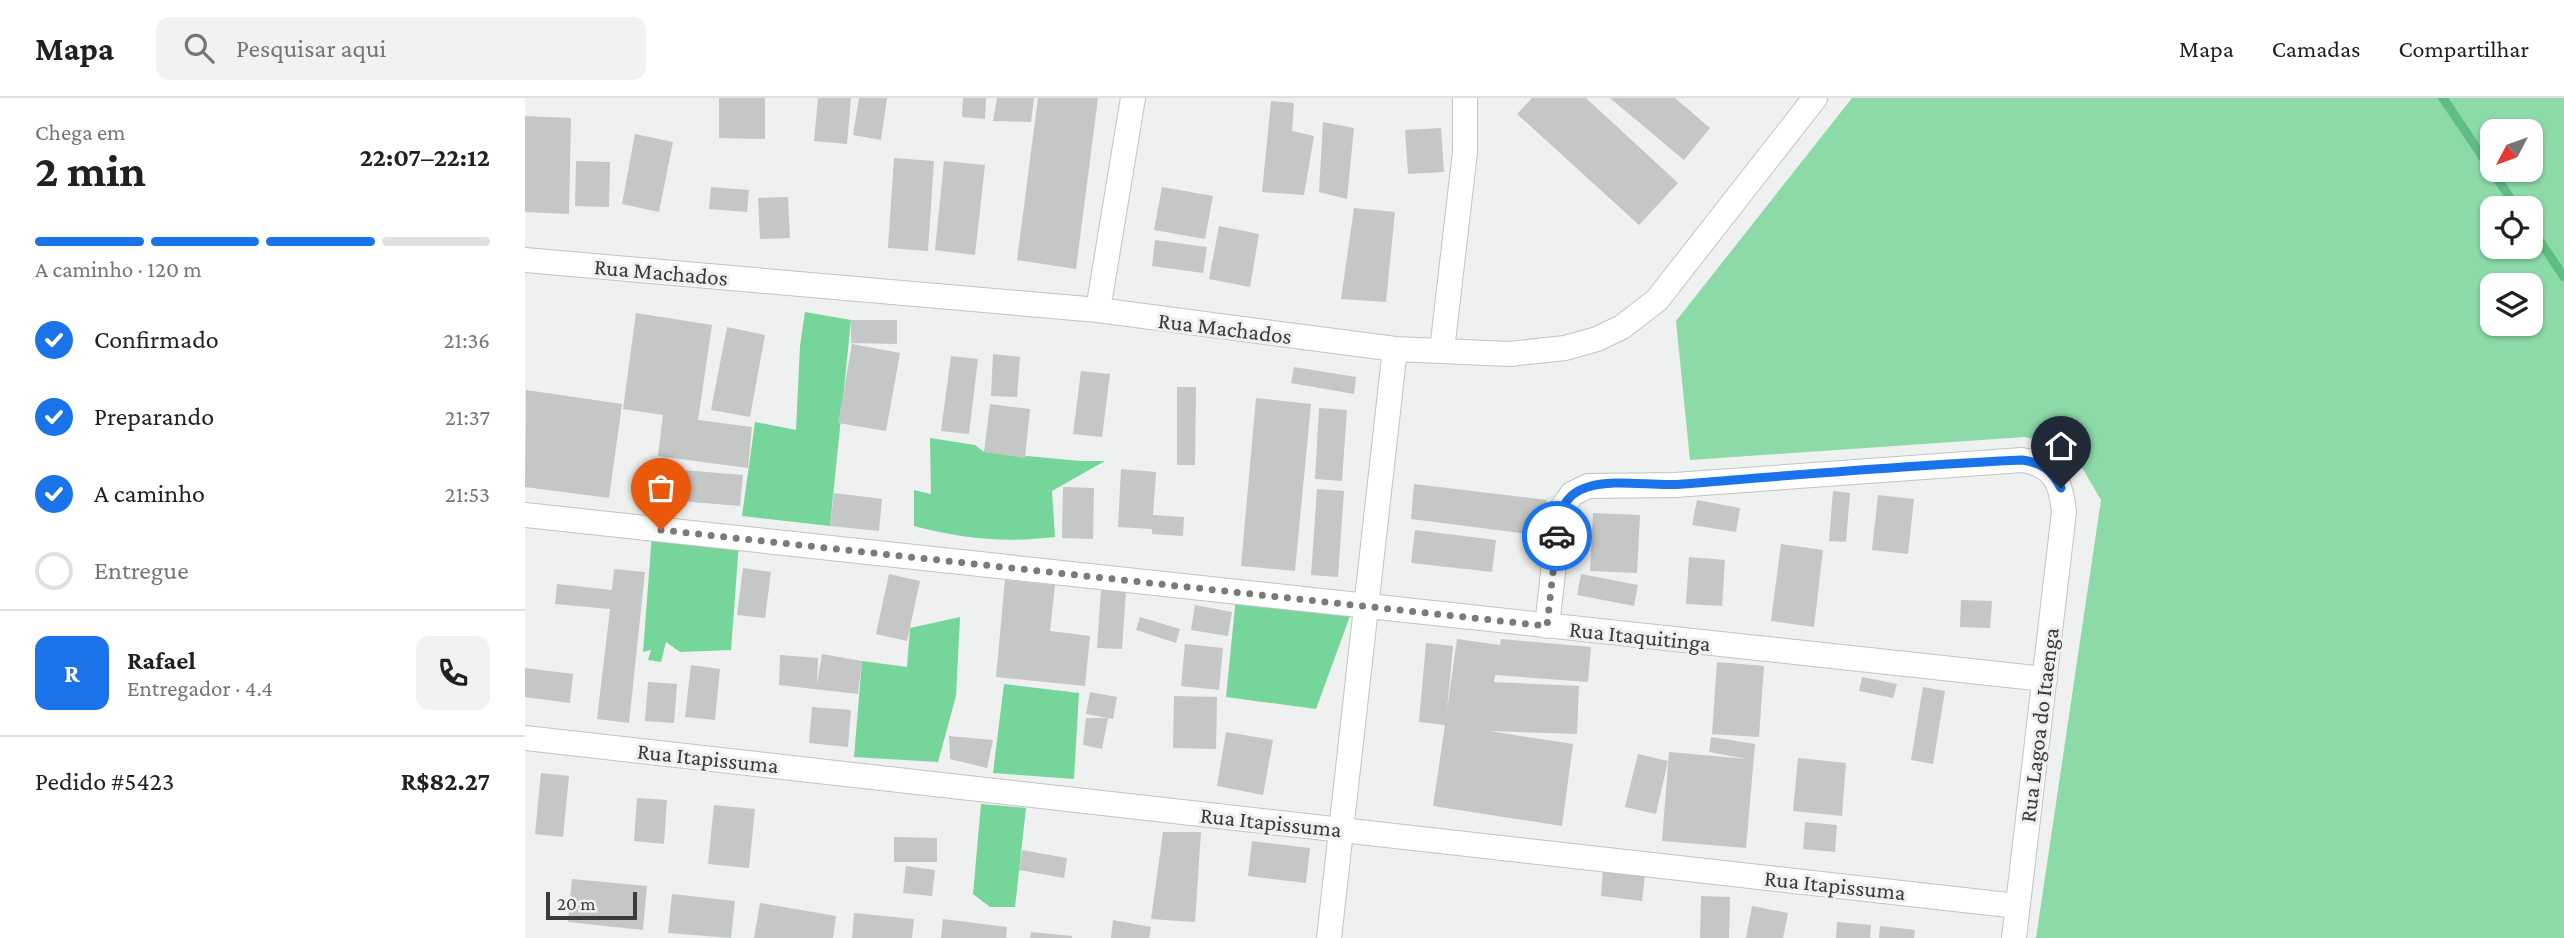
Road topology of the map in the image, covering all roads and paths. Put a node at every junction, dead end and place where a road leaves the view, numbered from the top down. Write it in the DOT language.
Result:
graph roads {
  1 [pos="1133,98"];
  2 [pos="1815,98"];
  3 [pos="1460,99"];
  4 [pos="525,260"];
  5 [pos="1098,310"];
  6 [pos="1395,349"];
  7 [pos="1442,350"];
  8 [pos="525,515"];
  9 [pos="1366,606"];
  10 [pos="1547,626"];
  11 [pos="2045,679"];
  12 [pos="525,738"];
  13 [pos="1341,830"];
  14 [pos="2017,906"];
  15 [pos="1329,938"];
  16 [pos="2014,938"];
  1 -- 5 [label="street"];
  2 -- 7 [label="street, Rua Machados"];
  3 -- 7 [label="street"];
  4 -- 5 [label="street, Rua Machados"];
  5 -- 6 [label="street, Rua Machados"];
  6 -- 7 [label="street, Rua Machados"];
  6 -- 9 [label="street"];
  8 -- 9 [label="street, Rua Itaquitinga"];
  9 -- 10 [label="street, Rua Itaquitinga"];
  9 -- 13 [label="street"];
  10 -- 11 [label="street, Rua Itaquitinga"];
  10 -- 11 [label="street, Rua Lagoa do Itaenga"];
  11 -- 14 [label="street, Rua Lagoa do Itaenga"];
  12 -- 13 [label="street, Rua Itapissuma"];
  13 -- 14 [label="street, Rua Itapissuma"];
  13 -- 15 [label="street"];
  14 -- 16 [label="street, Rua Lagoa do Itaenga"];
}
